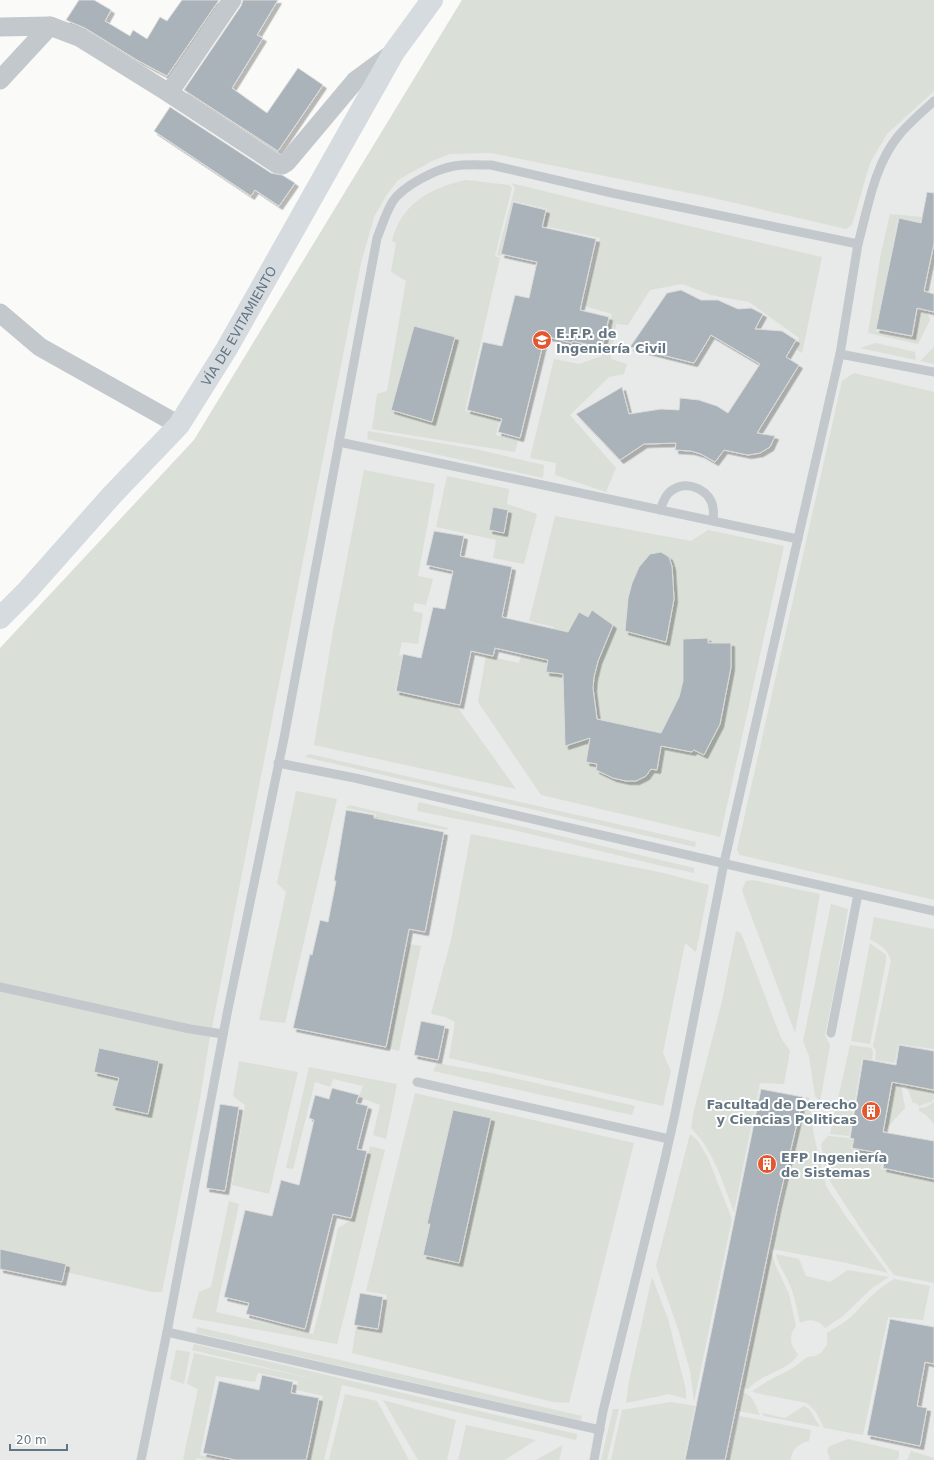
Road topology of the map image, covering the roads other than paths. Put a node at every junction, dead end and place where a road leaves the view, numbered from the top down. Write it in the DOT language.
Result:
graph roads {
  1 [pos="232,0"];
  2 [pos="432,0"];
  3 [pos="50,26"];
  4 [pos="0,27"];
  5 [pos="394,52"];
  6 [pos="0,80"];
  7 [pos="169,93"];
  8 [pos="934,100"];
  9 [pos="858,244"];
  10 [pos="0,313"];
  11 [pos="840,354"];
  12 [pos="934,372"];
  13 [pos="179,425"];
  14 [pos="339,442"];
  15 [pos="660,510"];
  16 [pos="713,521"];
  17 [pos="798,538"];
  18 [pos="0,618"];
  19 [pos="278,763"];
  20 [pos="724,864"];
  21 [pos="858,894"];
  22 [pos="934,911"];
  23 [pos="0,987"];
  24 [pos="831,1033"];
  25 [pos="223,1034"];
  26 [pos="418,1082"];
  27 [pos="669,1139"];
  28 [pos="167,1332"];
  29 [pos="600,1430"];
  30 [pos="141,1460"];
  31 [pos="594,1460"];
  1 -- 7 [label="street"];
  2 -- 5 [label="highway, VÍA DE EVITAMIENTO"];
  3 -- 4 [label="street"];
  3 -- 6 [label="street"];
  3 -- 7 [label="street"];
  5 -- 7 [label="street"];
  5 -- 13 [label="highway, VÍA DE EVITAMIENTO"];
  8 -- 9 [label="lane"];
  9 -- 11 [label="lane"];
  9 -- 14 [label="lane"];
  10 -- 13 [label="street"];
  11 -- 12 [label="lane"];
  11 -- 17 [label="lane"];
  13 -- 18 [label="highway, VÍA DE EVITAMIENTO"];
  14 -- 15 [label="lane"];
  14 -- 19 [label="lane"];
  15 -- 16 [label="lane"];
  15 -- 16 [label="lane"];
  16 -- 17 [label="lane"];
  17 -- 20 [label="lane"];
  19 -- 20 [label="lane"];
  19 -- 25 [label="lane"];
  20 -- 21 [label="lane"];
  20 -- 27 [label="lane"];
  21 -- 22 [label="lane"];
  21 -- 24 [label="lane"];
  23 -- 25 [label="lane"];
  25 -- 28 [label="lane"];
  26 -- 27 [label="lane"];
  27 -- 29 [label="lane"];
  28 -- 29 [label="lane"];
  28 -- 30 [label="lane"];
  29 -- 31 [label="lane"];
}
